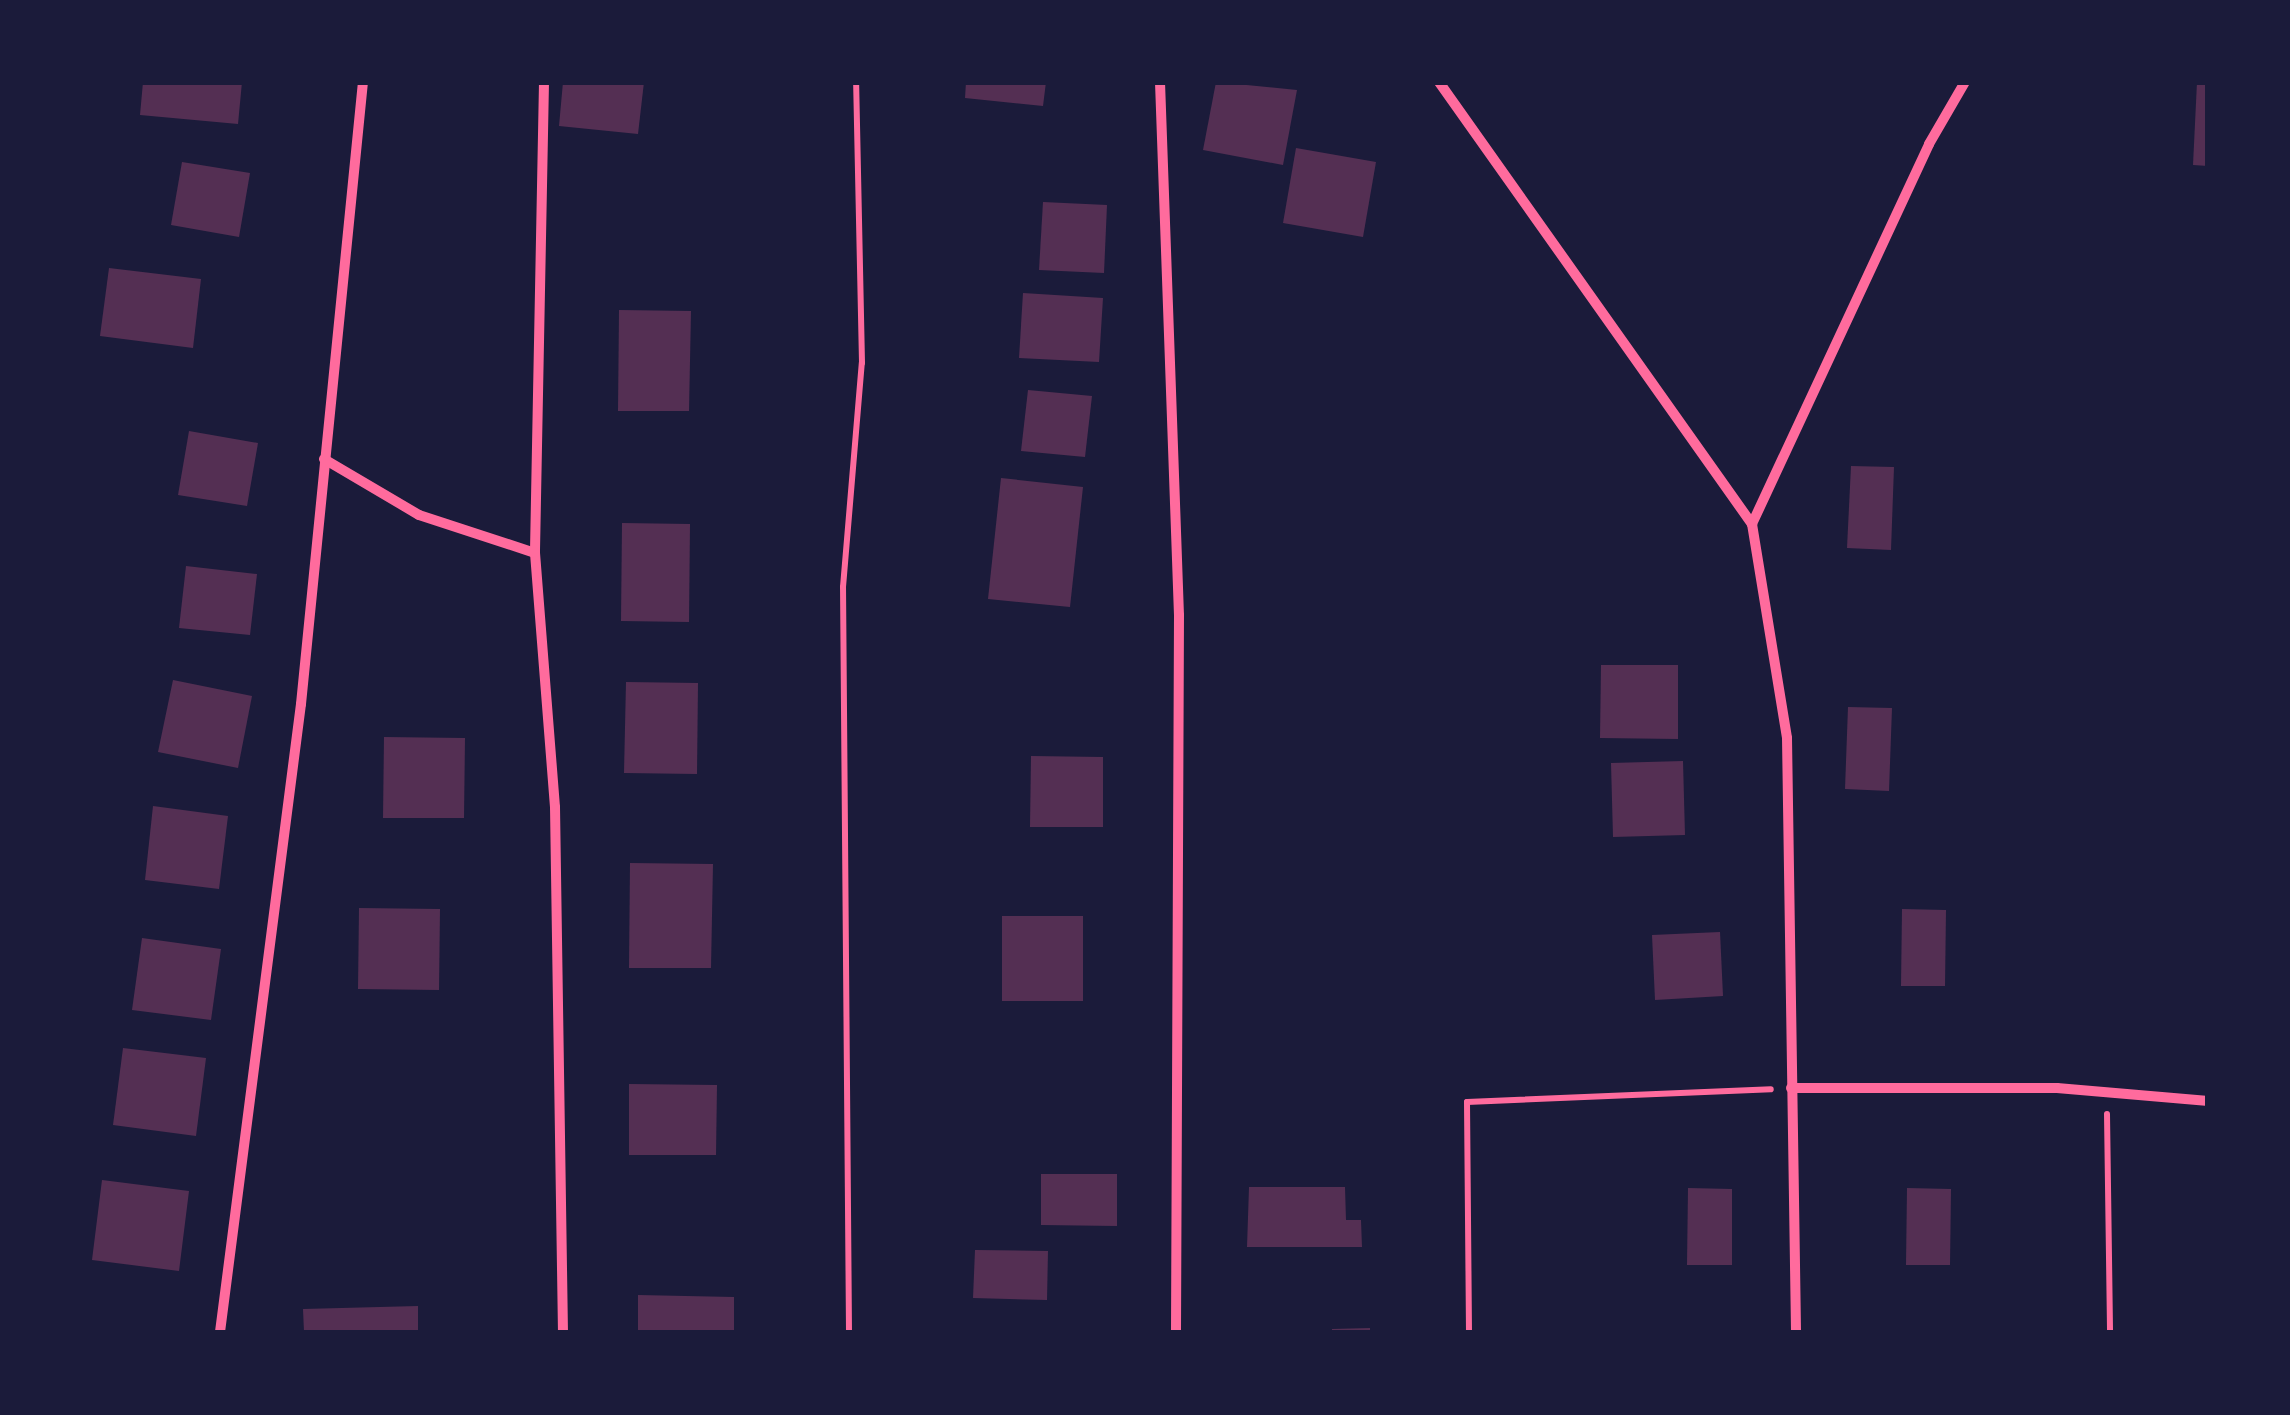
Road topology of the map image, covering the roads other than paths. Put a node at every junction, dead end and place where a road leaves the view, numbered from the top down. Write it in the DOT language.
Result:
graph roads {
  1 [pos="363,82"];
  2 [pos="544,82"];
  3 [pos="1160,82"];
  4 [pos="1439,82"];
  5 [pos="1966,82"];
  6 [pos="324,459"];
  7 [pos="1752,524"];
  8 [pos="535,554"];
  9 [pos="1791,1088"];
  10 [pos="2208,1101"];
  11 [pos="220,1332"];
  12 [pos="563,1332"];
  13 [pos="1176,1332"];
  14 [pos="1796,1332"];
  1 -- 6 [label="street"];
  2 -- 8 [label="street"];
  3 -- 13 [label="street"];
  4 -- 7 [label="street"];
  5 -- 7 [label="street"];
  6 -- 8 [label="street"];
  6 -- 11 [label="street"];
  7 -- 9 [label="street"];
  8 -- 12 [label="street"];
  9 -- 10 [label="street"];
  9 -- 14 [label="street"];
}
